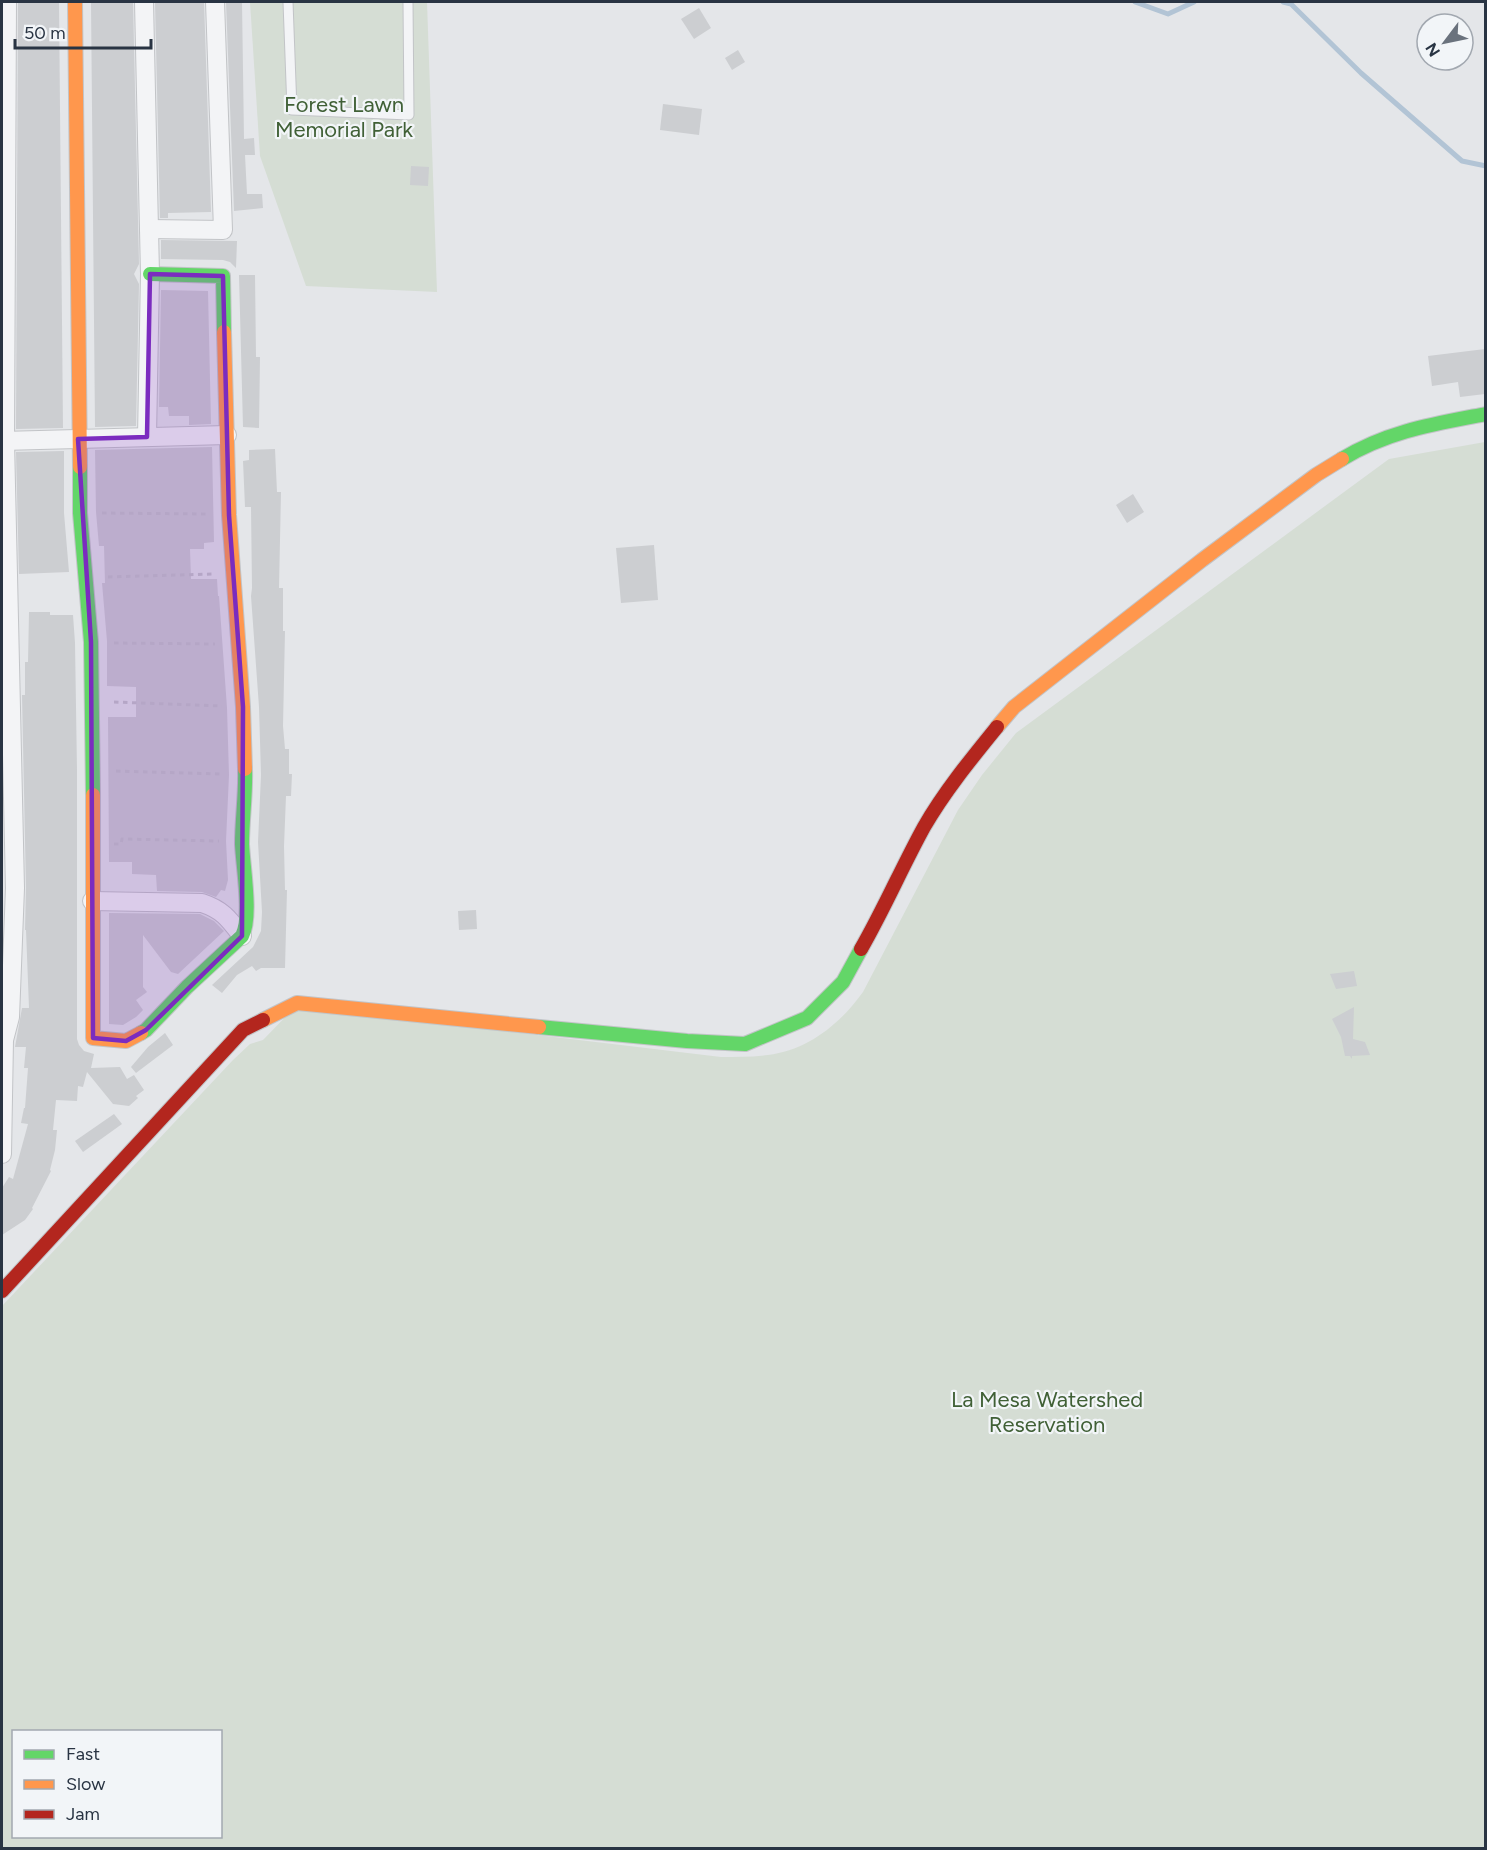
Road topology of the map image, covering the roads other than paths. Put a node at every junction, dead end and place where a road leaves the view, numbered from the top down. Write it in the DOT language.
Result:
graph roads {
  1 [pos="7,2"];
  2 [pos="75,2"];
  3 [pos="144,2"];
  4 [pos="215,2"];
  5 [pos="288,2"];
  6 [pos="408,2"];
  7 [pos="149,229"];
  8 [pos="150,274"];
  9 [pos="1485,414"];
  10 [pos="227,435"];
  11 [pos="147,437"];
  12 [pos="78,439"];
  13 [pos="3,441"];
  14 [pos="92,901"];
  15 [pos="242,936"];
  16 [pos="6,1018"];
  17 [pos="2,1154"];
  18 [pos="2,1291"];
  1 -- 13 [label="street"];
  2 -- 12 [label="street"];
  3 -- 7 [label="street"];
  4 -- 7 [label="street"];
  5 -- 6 [label="lane"];
  7 -- 8 [label="street"];
  8 -- 10 [label="street"];
  8 -- 11 [label="street"];
  9 -- 18 [label="street"];
  10 -- 11 [label="street"];
  10 -- 15 [label="street"];
  11 -- 12 [label="street"];
  12 -- 13 [label="street"];
  12 -- 14 [label="street"];
  13 -- 16 [label="street"];
  14 -- 15 [label="street"];
  14 -- 15 [label="street"];
  16 -- 17 [label="street"];
}
